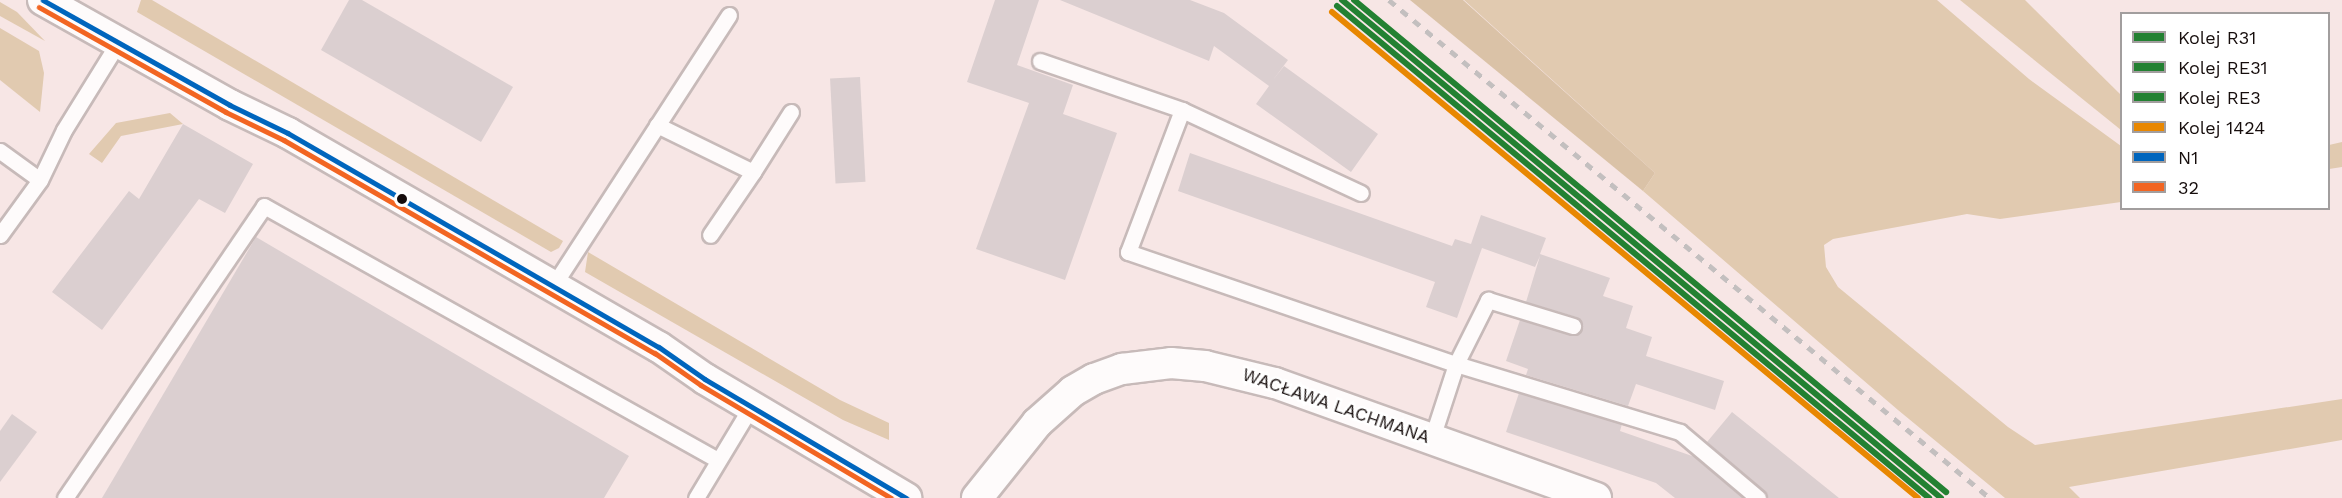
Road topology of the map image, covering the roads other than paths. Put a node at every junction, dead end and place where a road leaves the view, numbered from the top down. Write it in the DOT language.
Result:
graph roads {
  1 [pos="43,0"];
  2 [pos="729,15"];
  3 [pos="118,43"];
  4 [pos="1040,61"];
  5 [pos="1182,110"];
  6 [pos="791,112"];
  7 [pos="657,125"];
  8 [pos="0,151"];
  9 [pos="753,172"];
  10 [pos="40,180"];
  11 [pos="1361,193"];
  12 [pos="0,235"];
  13 [pos="710,235"];
  14 [pos="553,286"];
  15 [pos="1573,326"];
  16 [pos="1456,364"];
  17 [pos="751,407"];
  18 [pos="1431,438"];
  19 [pos="718,460"];
  20 [pos="65,498"];
  21 [pos="696,498"];
  22 [pos="906,498"];
  23 [pos="977,498"];
  24 [pos="1596,498"];
  25 [pos="1758,498"];
  1 -- 3 [label="street"];
  2 -- 7 [label="lane"];
  3 -- 10 [label="lane"];
  3 -- 14 [label="street"];
  4 -- 5 [label="lane"];
  5 -- 11 [label="lane"];
  5 -- 16 [label="lane"];
  6 -- 9 [label="lane"];
  7 -- 9 [label="lane"];
  7 -- 14 [label="lane"];
  8 -- 10 [label="lane"];
  9 -- 13 [label="lane"];
  10 -- 12 [label="lane"];
  14 -- 17 [label="street"];
  15 -- 16 [label="lane"];
  16 -- 18 [label="lane"];
  16 -- 25 [label="lane"];
  17 -- 19 [label="lane"];
  17 -- 22 [label="street"];
  18 -- 23 [label="street, WACŁAWA LACHMANA"];
  18 -- 24 [label="street, WACŁAWA LACHMANA"];
  19 -- 20 [label="lane"];
  19 -- 21 [label="lane"];
}
